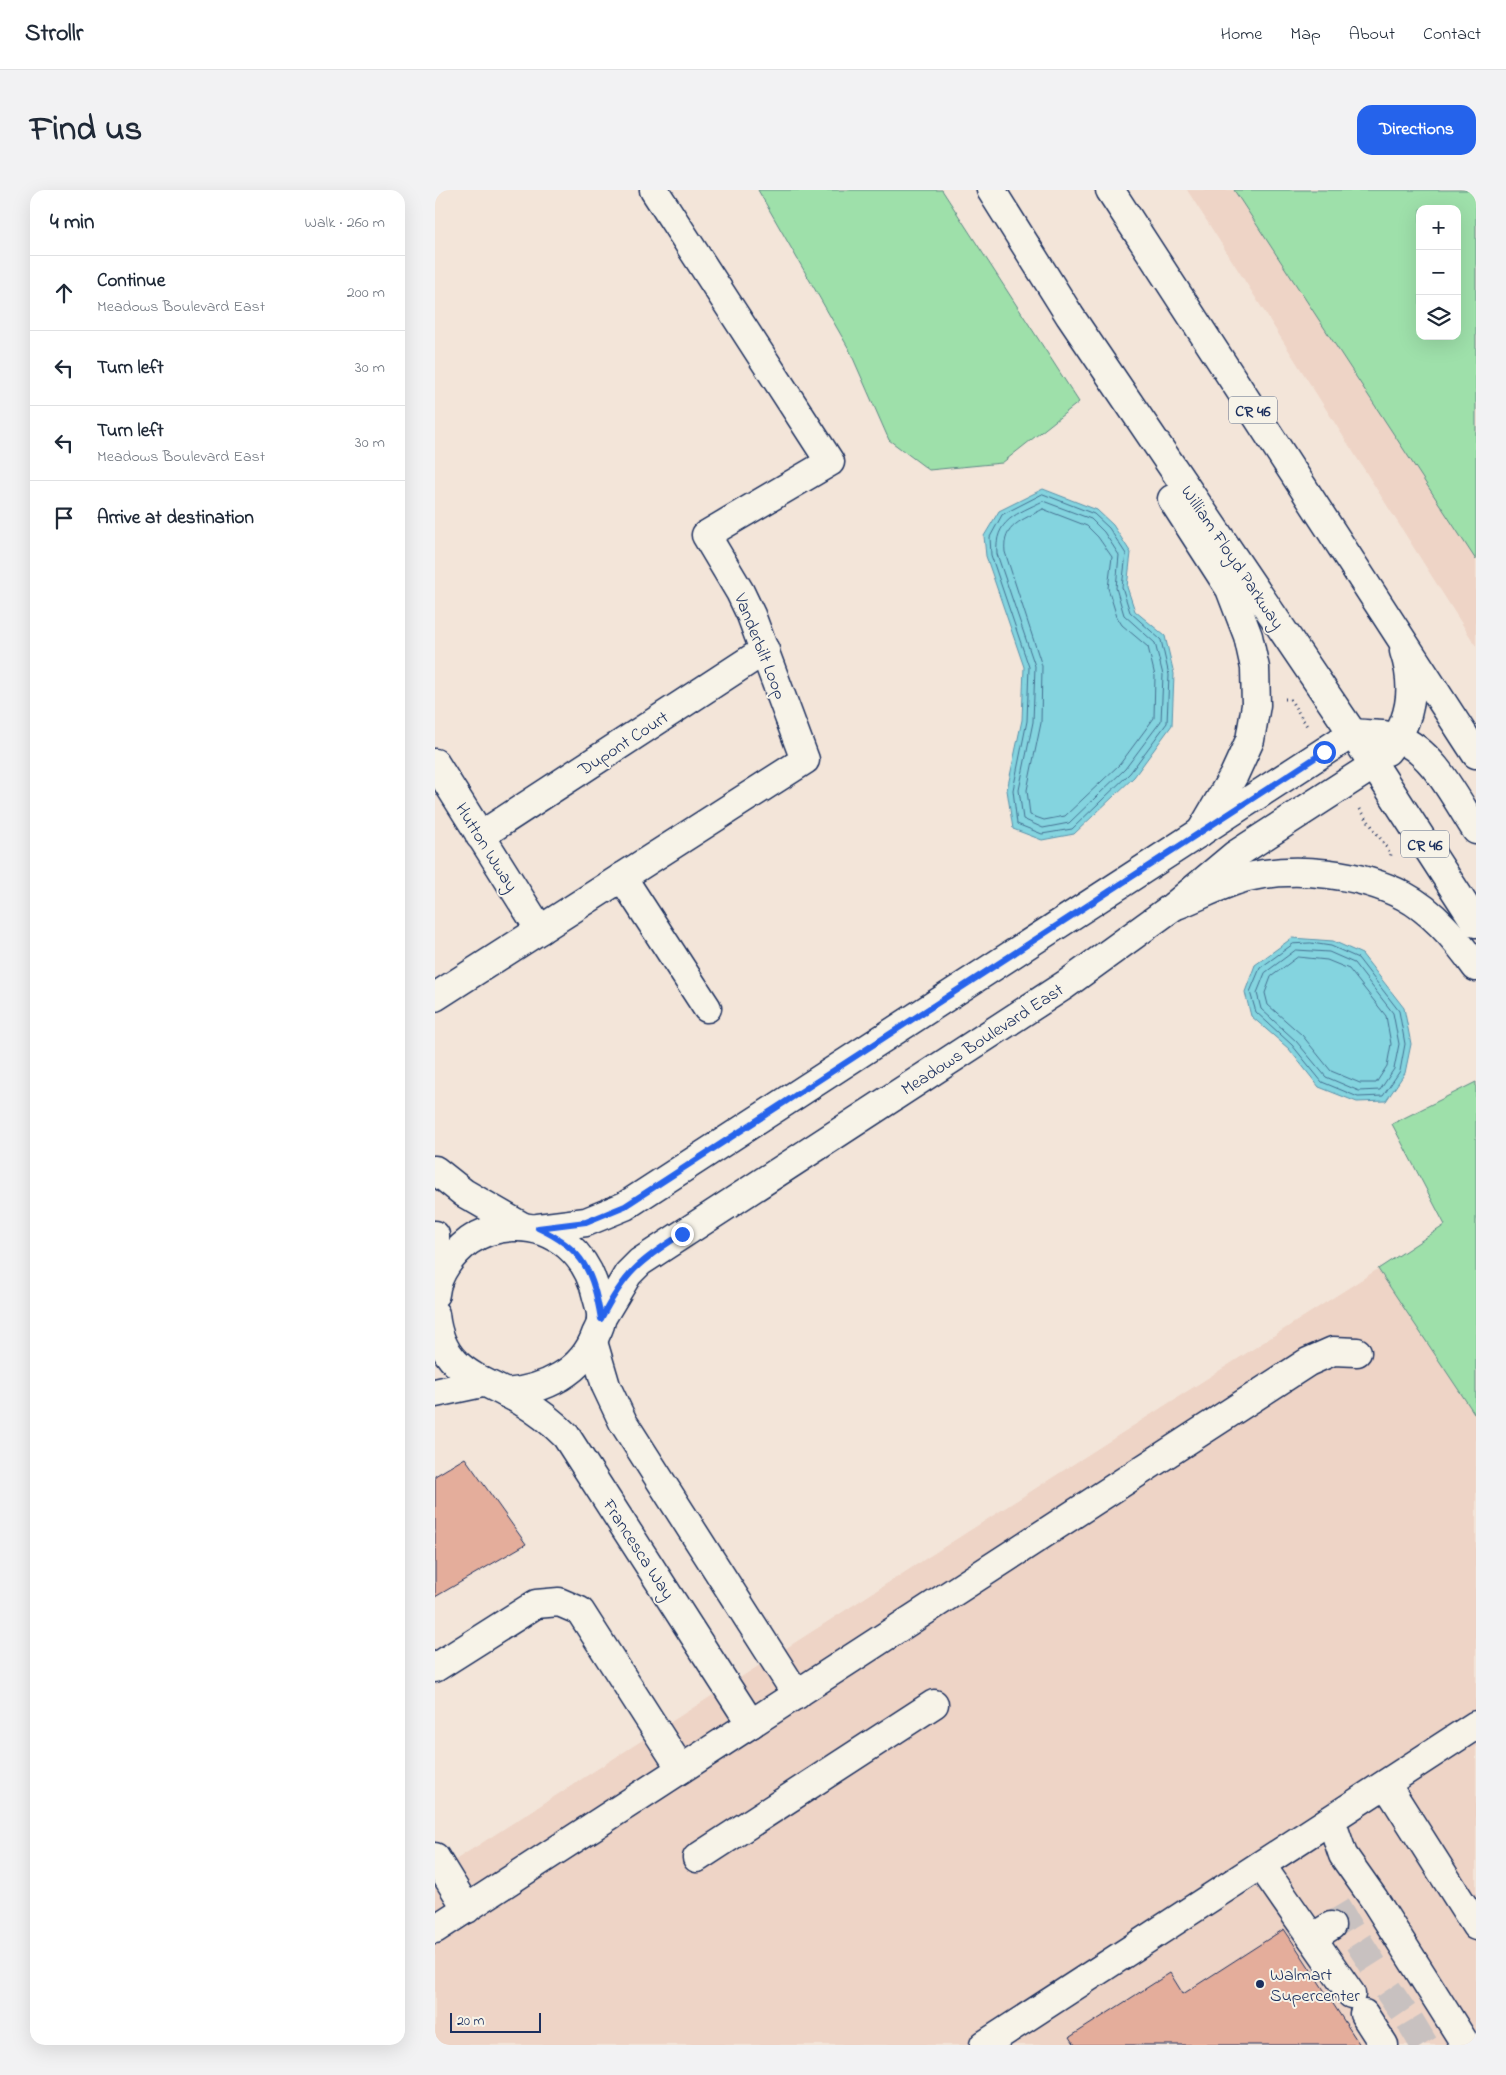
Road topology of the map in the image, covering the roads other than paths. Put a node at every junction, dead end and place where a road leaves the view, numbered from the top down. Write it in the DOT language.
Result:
graph roads {
  1 [pos="654,190"];
  2 [pos="991,190"];
  3 [pos="1110,190"];
  4 [pos="1070,316"];
  5 [pos="1397,631"];
  6 [pos="765,650"];
  7 [pos="1353,733"];
  8 [pos="1398,738"];
  9 [pos="1476,754"];
  10 [pos="435,763"];
  11 [pos="1374,765"];
  12 [pos="1476,830"];
  13 [pos="1200,833"];
  14 [pos="480,836"];
  15 [pos="622,877"];
  16 [pos="1174,906"];
  17 [pos="1476,923"];
  18 [pos="539,930"];
  19 [pos="1476,967"];
  20 [pos="435,997"];
  21 [pos="707,1008"];
  22 [pos="435,1170"];
  23 [pos="530,1227"];
  24 [pos="435,1236"];
  25 [pos="435,1290"];
  26 [pos="435,1314"];
  27 [pos="597,1331"];
  28 [pos="1357,1352"];
  29 [pos="482,1383"];
  30 [pos="435,1393"];
  31 [pos="506,1393"];
  32 [pos="435,1668"];
  33 [pos="797,1695"];
  34 [pos="934,1704"];
  35 [pos="751,1724"];
  36 [pos="1476,1725"];
  37 [pos="681,1769"];
  38 [pos="1386,1784"];
  39 [pos="1331,1820"];
  40 [pos="697,1858"];
  41 [pos="436,1860"];
  42 [pos="1261,1865"];
  43 [pos="467,1909"];
  44 [pos="1476,1926"];
  45 [pos="435,1929"];
  46 [pos="1395,2043"];
  47 [pos="984,2045"];
  48 [pos="1466,2045"];
  1 -- 6 [label="main road, Vanderbilt Loop"];
  2 -- 4 [label="main road, William Floyd Parkway / CR 46"];
  3 -- 5 [label="main road, CR 46"];
  4 -- 7 [label="main road, William Floyd Parkway / CR 46"];
  4 -- 13 [label="main road"];
  5 -- 8 [label="main road"];
  5 -- 9 [label="main road, CR 46"];
  6 -- 14 [label="main road, Dupont Court"];
  6 -- 15 [label="main road, Vanderbilt Loop"];
  7 -- 8 [label="main road"];
  7 -- 11 [label="main road, William Floyd Parkway / CR 46"];
  7 -- 13 [label="main road"];
  8 -- 11 [label="main road, Meadows Boulevard East"];
  8 -- 12 [label="main road"];
  10 -- 14 [label="main road, Hutton Wway"];
  11 -- 16 [label="main road, Meadows Boulevard East"];
  11 -- 17 [label="main road, William Floyd Parkway / CR 46"];
  13 -- 23 [label="main road"];
  14 -- 18 [label="main road, Hutton Wway"];
  15 -- 18 [label="main road, Vanderbilt Loop"];
  15 -- 21 [label="main road"];
  16 -- 19 [label="main road"];
  16 -- 27 [label="main road, Meadows Boulevard East"];
  18 -- 20 [label="main road, Vanderbilt Loop"];
  22 -- 23 [label="main road"];
  23 -- 25 [label="main road"];
  23 -- 27 [label="main road"];
  24 -- 25 [label="main road"];
  26 -- 29 [label="main road, Francesca Way"];
  27 -- 31 [label="main road, Meadows Boulevard East"];
  27 -- 33 [label="main road"];
  28 -- 33 [label="main road"];
  29 -- 30 [label="main road"];
  29 -- 31 [label="main road, Francesca Way"];
  31 -- 35 [label="main road, Francesca Way"];
  32 -- 37 [label="main road"];
  33 -- 35 [label="main road"];
  34 -- 40 [label="main road"];
  35 -- 37 [label="main road"];
  36 -- 38 [label="main road"];
  37 -- 43 [label="main road"];
  38 -- 39 [label="main road"];
  38 -- 44 [label="main road"];
  39 -- 42 [label="main road"];
  39 -- 48 [label="main road"];
  41 -- 43 [label="main road"];
  42 -- 46 [label="main road"];
  42 -- 47 [label="main road"];
  43 -- 45 [label="main road"];
}
